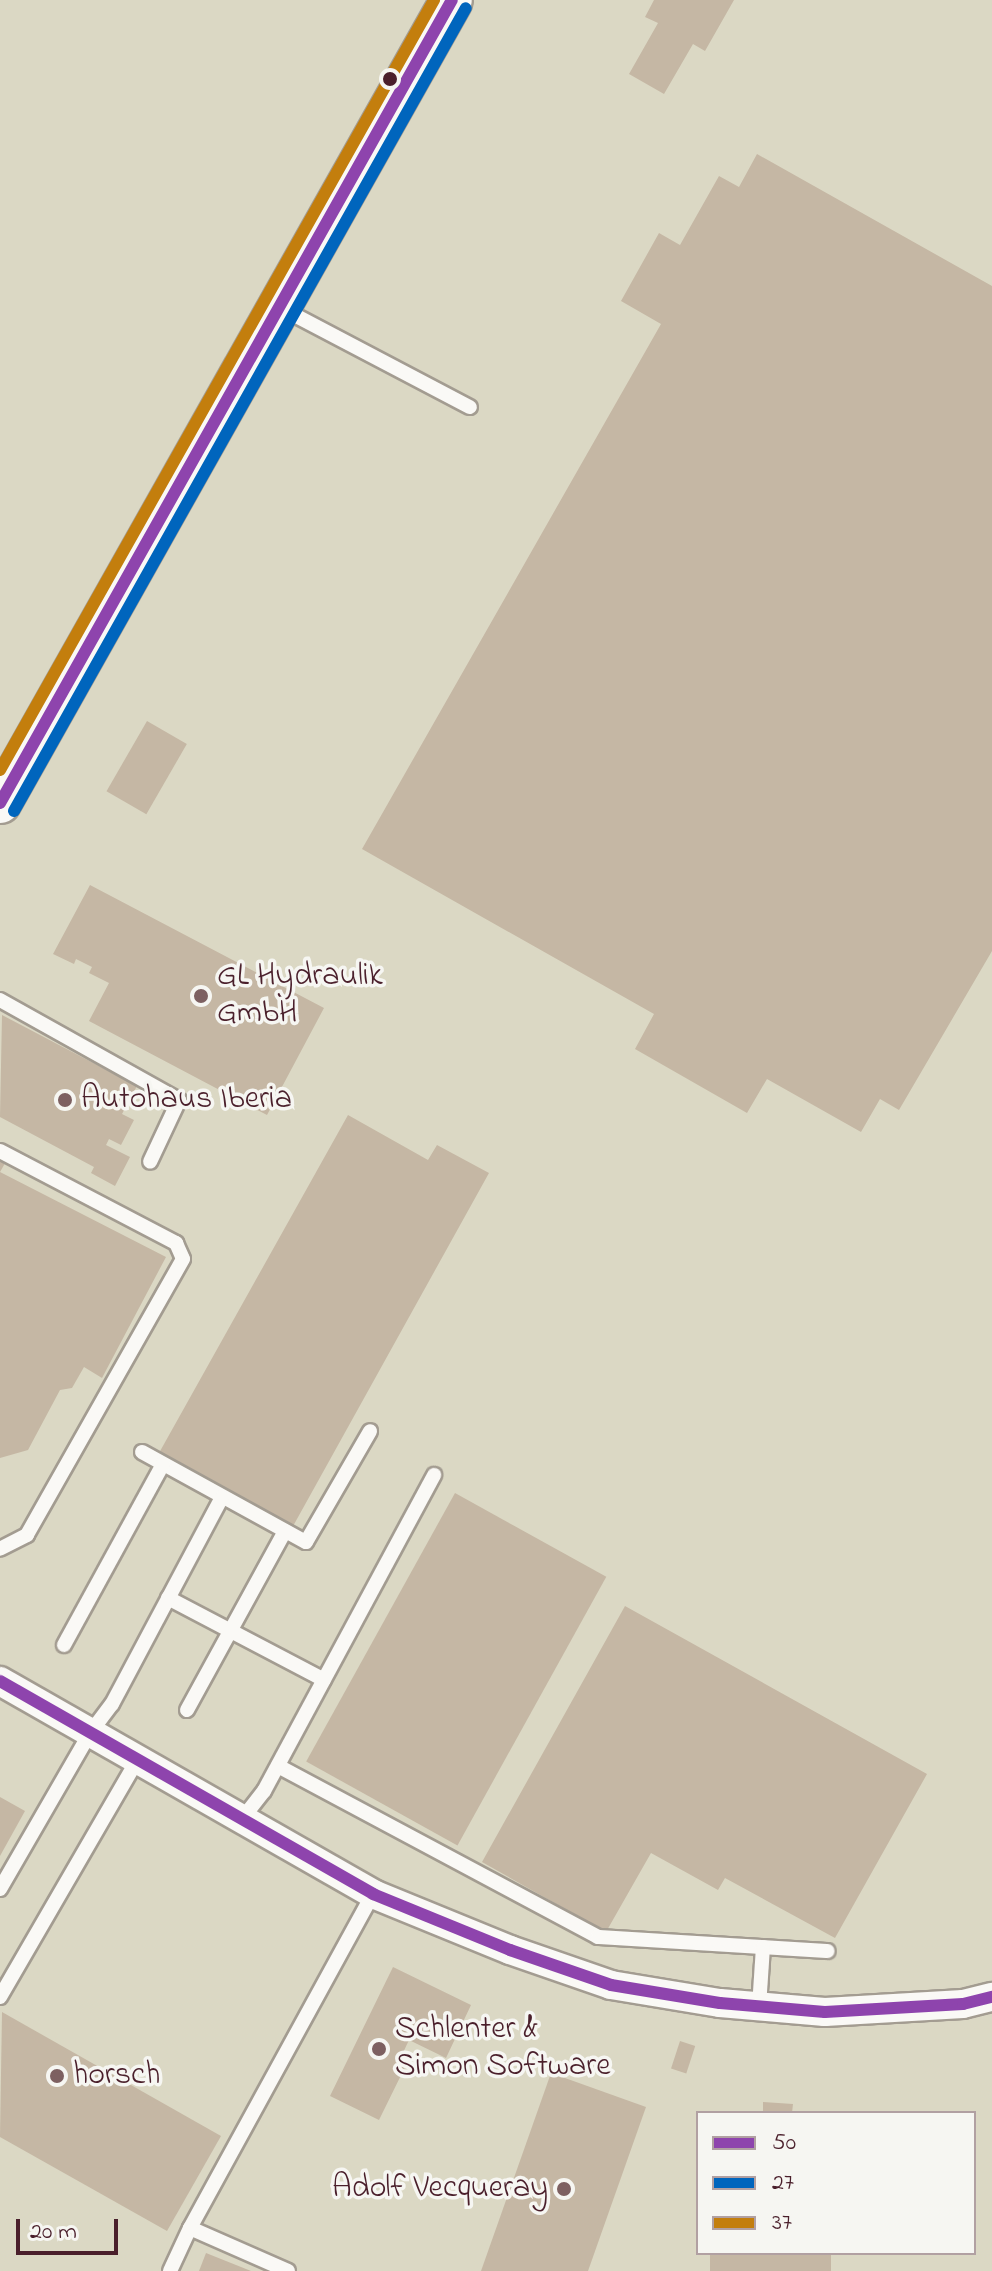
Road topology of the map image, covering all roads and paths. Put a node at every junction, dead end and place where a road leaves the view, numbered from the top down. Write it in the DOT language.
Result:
graph roads {
  1 [pos="452,0"];
  2 [pos="279,307"];
  3 [pos="470,407"];
  4 [pos="0,803"];
  5 [pos="0,1000"];
  6 [pos="0,1151"];
  7 [pos="150,1162"];
  8 [pos="370,1431"];
  9 [pos="142,1452"];
  10 [pos="163,1464"];
  11 [pos="434,1475"];
  12 [pos="222,1497"];
  13 [pos="285,1531"];
  14 [pos="0,1549"];
  15 [pos="168,1598"];
  16 [pos="232,1632"];
  17 [pos="64,1645"];
  18 [pos="324,1680"];
  19 [pos="0,1681"];
  20 [pos="187,1710"];
  21 [pos="90,1733"];
  22 [pos="138,1759"];
  23 [pos="278,1766"];
  24 [pos="242,1819"];
  25 [pos="0,1889"];
  26 [pos="373,1894"];
  27 [pos="763,1947"];
  28 [pos="828,1951"];
  29 [pos="0,1997"];
  30 [pos="992,1997"];
  31 [pos="759,2007"];
  32 [pos="190,2228"];
  33 [pos="170,2271"];
  34 [pos="288,2271"];
  1 -- 2 [label="main road"];
  2 -- 3 [label="lane"];
  2 -- 4 [label="main road"];
  5 -- 7 [label="lane"];
  6 -- 14 [label="lane"];
  8 -- 13 [label="lane"];
  9 -- 10 [label="lane"];
  10 -- 12 [label="lane"];
  10 -- 17 [label="lane"];
  11 -- 18 [label="lane"];
  12 -- 13 [label="lane"];
  12 -- 15 [label="lane"];
  13 -- 16 [label="lane"];
  15 -- 16 [label="lane"];
  15 -- 21 [label="lane"];
  16 -- 18 [label="lane"];
  16 -- 20 [label="lane"];
  18 -- 23 [label="lane"];
  19 -- 21 [label="street"];
  21 -- 22 [label="street"];
  21 -- 25 [label="lane"];
  22 -- 24 [label="street"];
  22 -- 29 [label="lane"];
  23 -- 24 [label="lane"];
  23 -- 27 [label="lane"];
  24 -- 26 [label="street"];
  26 -- 31 [label="street"];
  26 -- 32 [label="lane"];
  27 -- 28 [label="lane"];
  27 -- 31 [label="lane"];
  30 -- 31 [label="street"];
  32 -- 33 [label="lane"];
  32 -- 34 [label="lane"];
}
